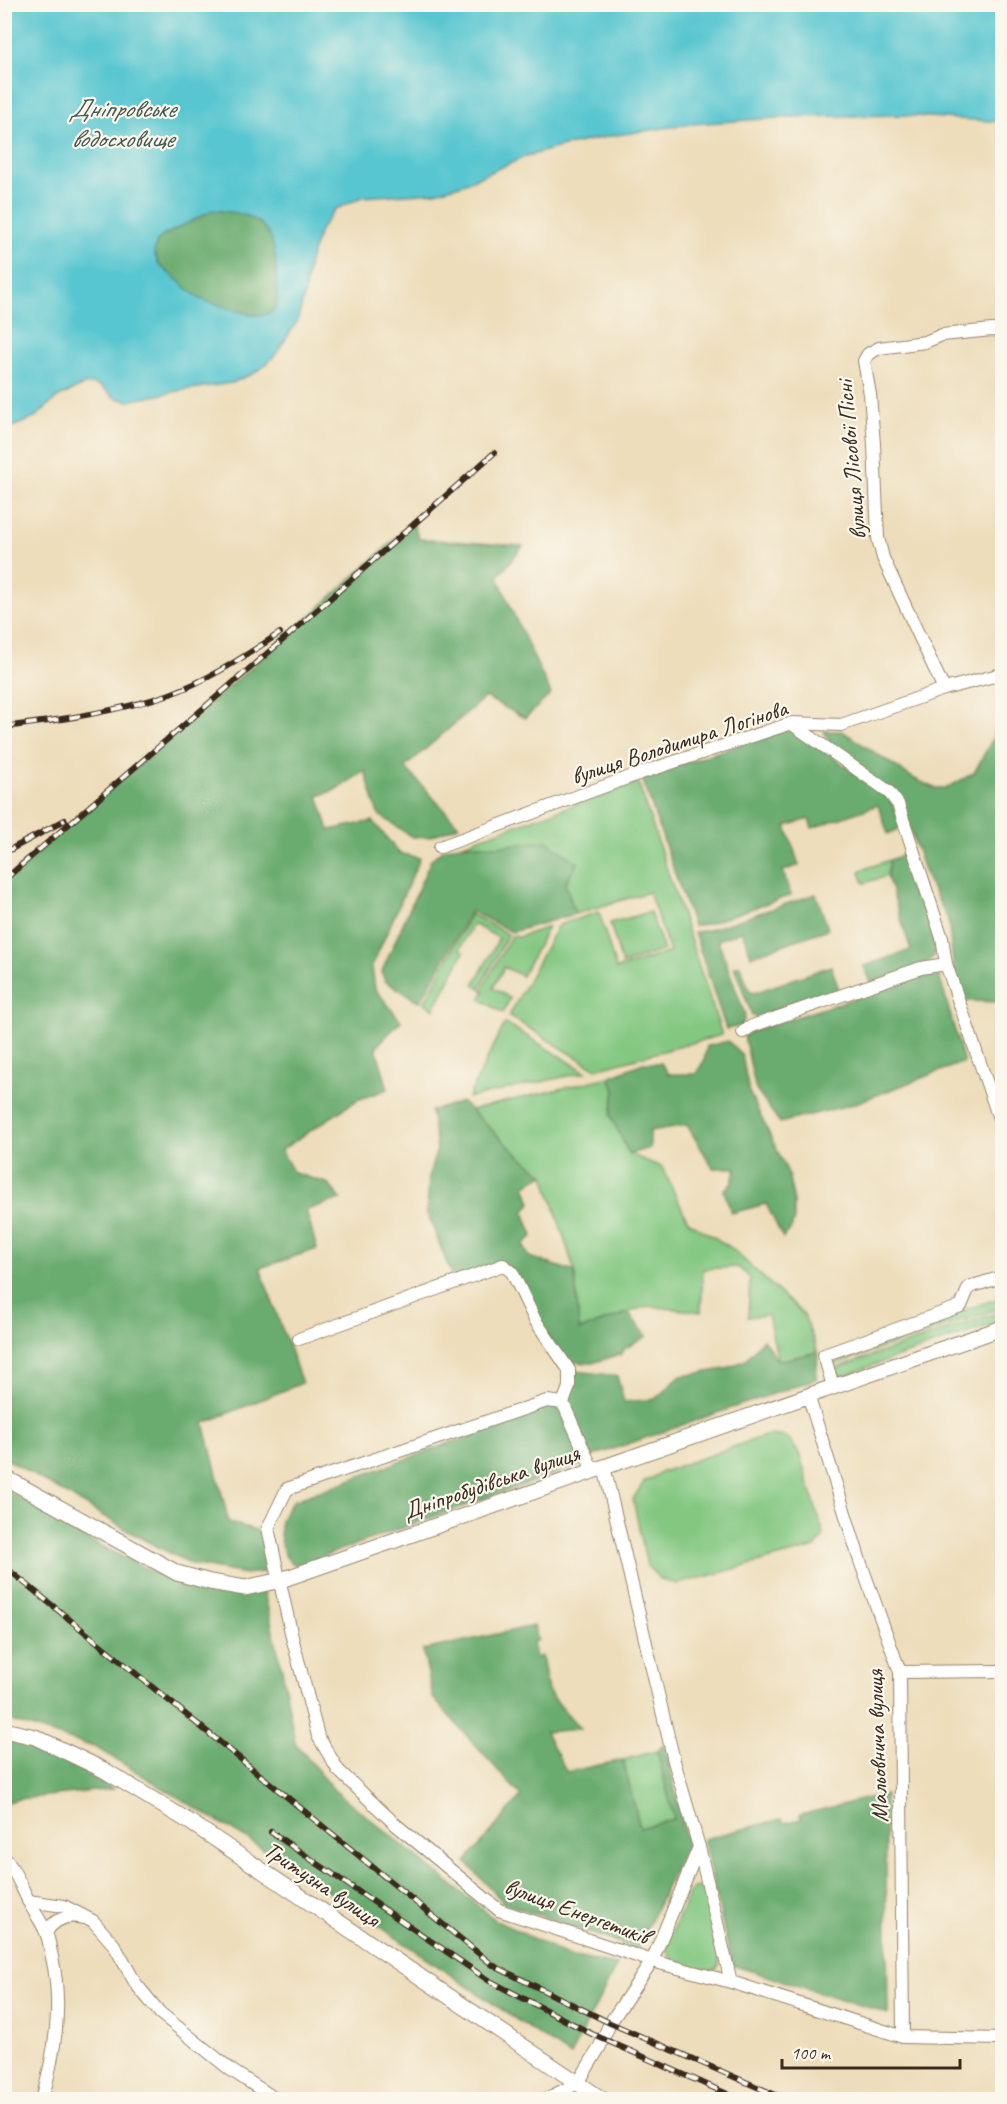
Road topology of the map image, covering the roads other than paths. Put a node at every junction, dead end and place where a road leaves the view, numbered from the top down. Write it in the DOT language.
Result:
graph roads {
  1 [pos="1002,331"];
  2 [pos="1002,674"];
  3 [pos="944,689"];
  4 [pos="792,723"];
  5 [pos="440,847"];
  6 [pos="946,964"];
  7 [pos="743,1032"];
  8 [pos="1002,1126"];
  9 [pos="1002,1278"];
  10 [pos="1002,1328"];
  11 [pos="299,1339"];
  12 [pos="833,1386"];
  13 [pos="808,1395"];
  14 [pos="563,1403"];
  15 [pos="598,1469"];
  16 [pos="4,1477"];
  17 [pos="281,1581"];
  18 [pos="1002,1671"];
  19 [pos="900,1672"];
  20 [pos="4,1730"];
  21 [pos="699,1847"];
  22 [pos="4,1857"];
  23 [pos="28,1900"];
  24 [pos="93,1921"];
  25 [pos="46,1932"];
  26 [pos="652,1961"];
  27 [pos="731,1982"];
  28 [pos="903,2037"];
  29 [pos="1002,2038"];
  30 [pos="578,2082"];
  31 [pos="42,2100"];
  32 [pos="278,2100"];
  33 [pos="544,2100"];
  34 [pos="603,2100"];
  1 -- 3 [label="street, вулиця Лісової Пісні"];
  2 -- 3 [label="street, вулиця Володимира Логінова"];
  3 -- 4 [label="street, вулиця Володимира Логінова"];
  4 -- 5 [label="street, вулиця Володимира Логінова"];
  4 -- 6 [label="street"];
  6 -- 7 [label="street"];
  6 -- 8 [label="street"];
  9 -- 12 [label="street"];
  10 -- 12 [label="street, Дніпробудівська вулиця"];
  11 -- 14 [label="street"];
  12 -- 13 [label="street, Дніпробудівська вулиця"];
  13 -- 15 [label="street, Дніпробудівська вулиця"];
  13 -- 19 [label="street, Мальовнича вулиця"];
  14 -- 15 [label="street"];
  14 -- 17 [label="street, вулиця Енергетиків"];
  15 -- 17 [label="street, Дніпробудівська вулиця"];
  15 -- 21 [label="street"];
  16 -- 17 [label="street, Дніпробудівська вулиця"];
  17 -- 26 [label="street, вулиця Енергетиків"];
  18 -- 19 [label="street"];
  19 -- 28 [label="street, Мальовнича вулиця"];
  20 -- 30 [label="street, Тритузна вулиця"];
  21 -- 26 [label="street"];
  21 -- 27 [label="street"];
  22 -- 23 [label="street"];
  23 -- 24 [label="street"];
  23 -- 25 [label="street"];
  24 -- 25 [label="street"];
  24 -- 32 [label="street"];
  25 -- 31 [label="street"];
  26 -- 27 [label="street, вулиця Енергетиків"];
  26 -- 30 [label="street"];
  27 -- 28 [label="street, вулиця Енергетиків"];
  28 -- 29 [label="street, вулиця Енергетиків"];
  30 -- 33 [label="street"];
  30 -- 34 [label="street, Тритузна вулиця"];
}
